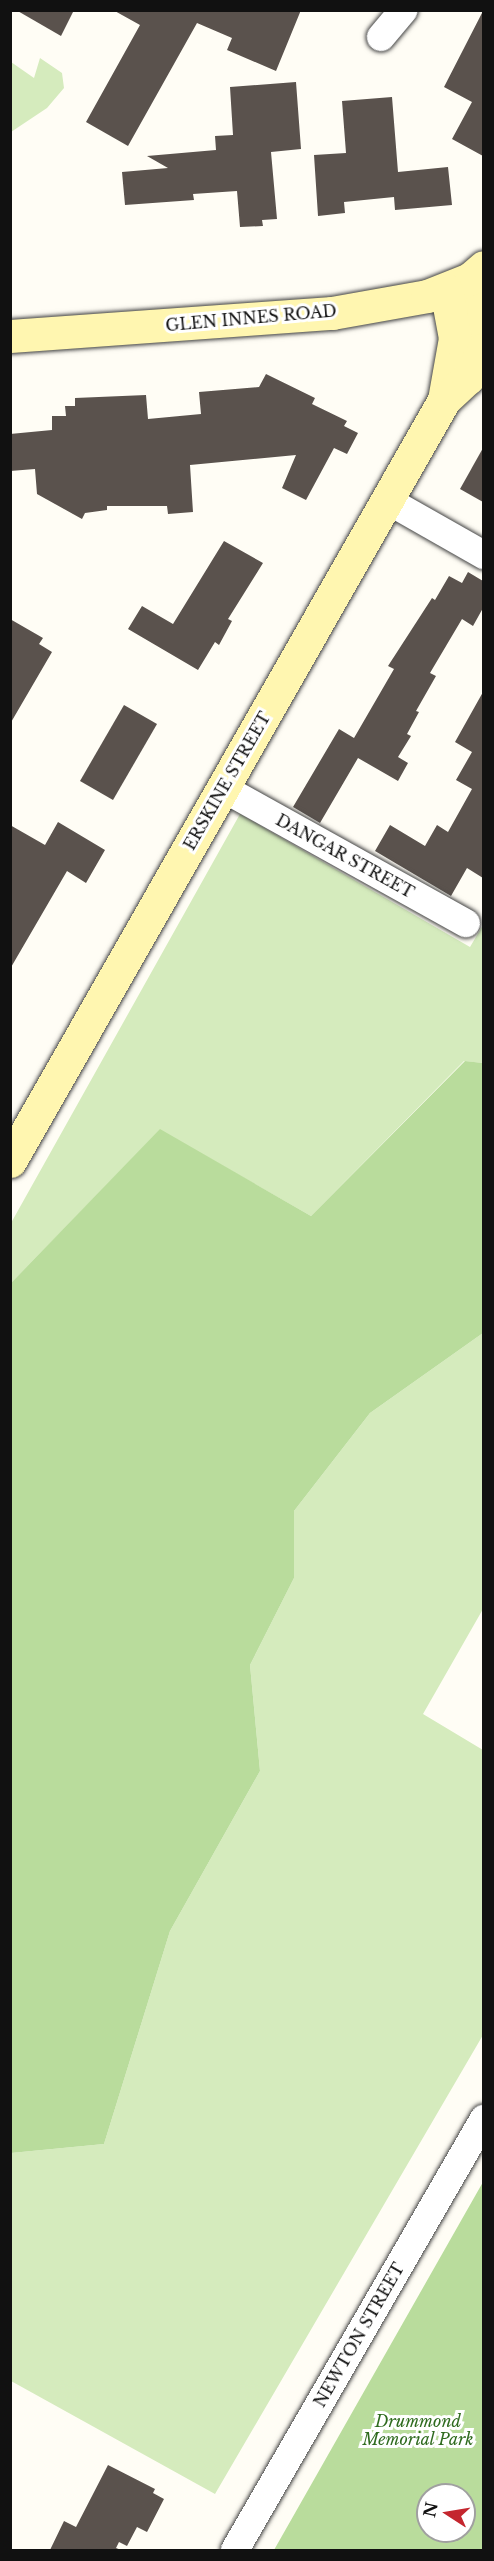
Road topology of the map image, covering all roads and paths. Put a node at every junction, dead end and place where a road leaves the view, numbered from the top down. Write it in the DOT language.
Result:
graph roads {
  1 [pos="404,10"];
  2 [pos="381,37"];
  3 [pos="466,278"];
  4 [pos="483,329"];
  5 [pos="10,336"];
  6 [pos="483,350"];
  7 [pos="444,400"];
  8 [pos="387,500"];
  9 [pos="483,555"];
  10 [pos="223,788"];
  11 [pos="466,923"];
  12 [pos="10,1161"];
  13 [pos="483,2120"];
  14 [pos="235,2550"];
  1 -- 2 [label="street"];
  3 -- 4 [label="street"];
  3 -- 5 [label="street, GLEN INNES ROAD"];
  3 -- 7 [label="street, ERSKINE STREET"];
  6 -- 7 [label="street, ERSKINE STREET"];
  7 -- 8 [label="street, ERSKINE STREET"];
  8 -- 9 [label="street"];
  8 -- 10 [label="street, ERSKINE STREET"];
  10 -- 11 [label="street, DANGAR STREET"];
  10 -- 12 [label="street, ERSKINE STREET"];
  13 -- 14 [label="street, NEWTON STREET"];
}
